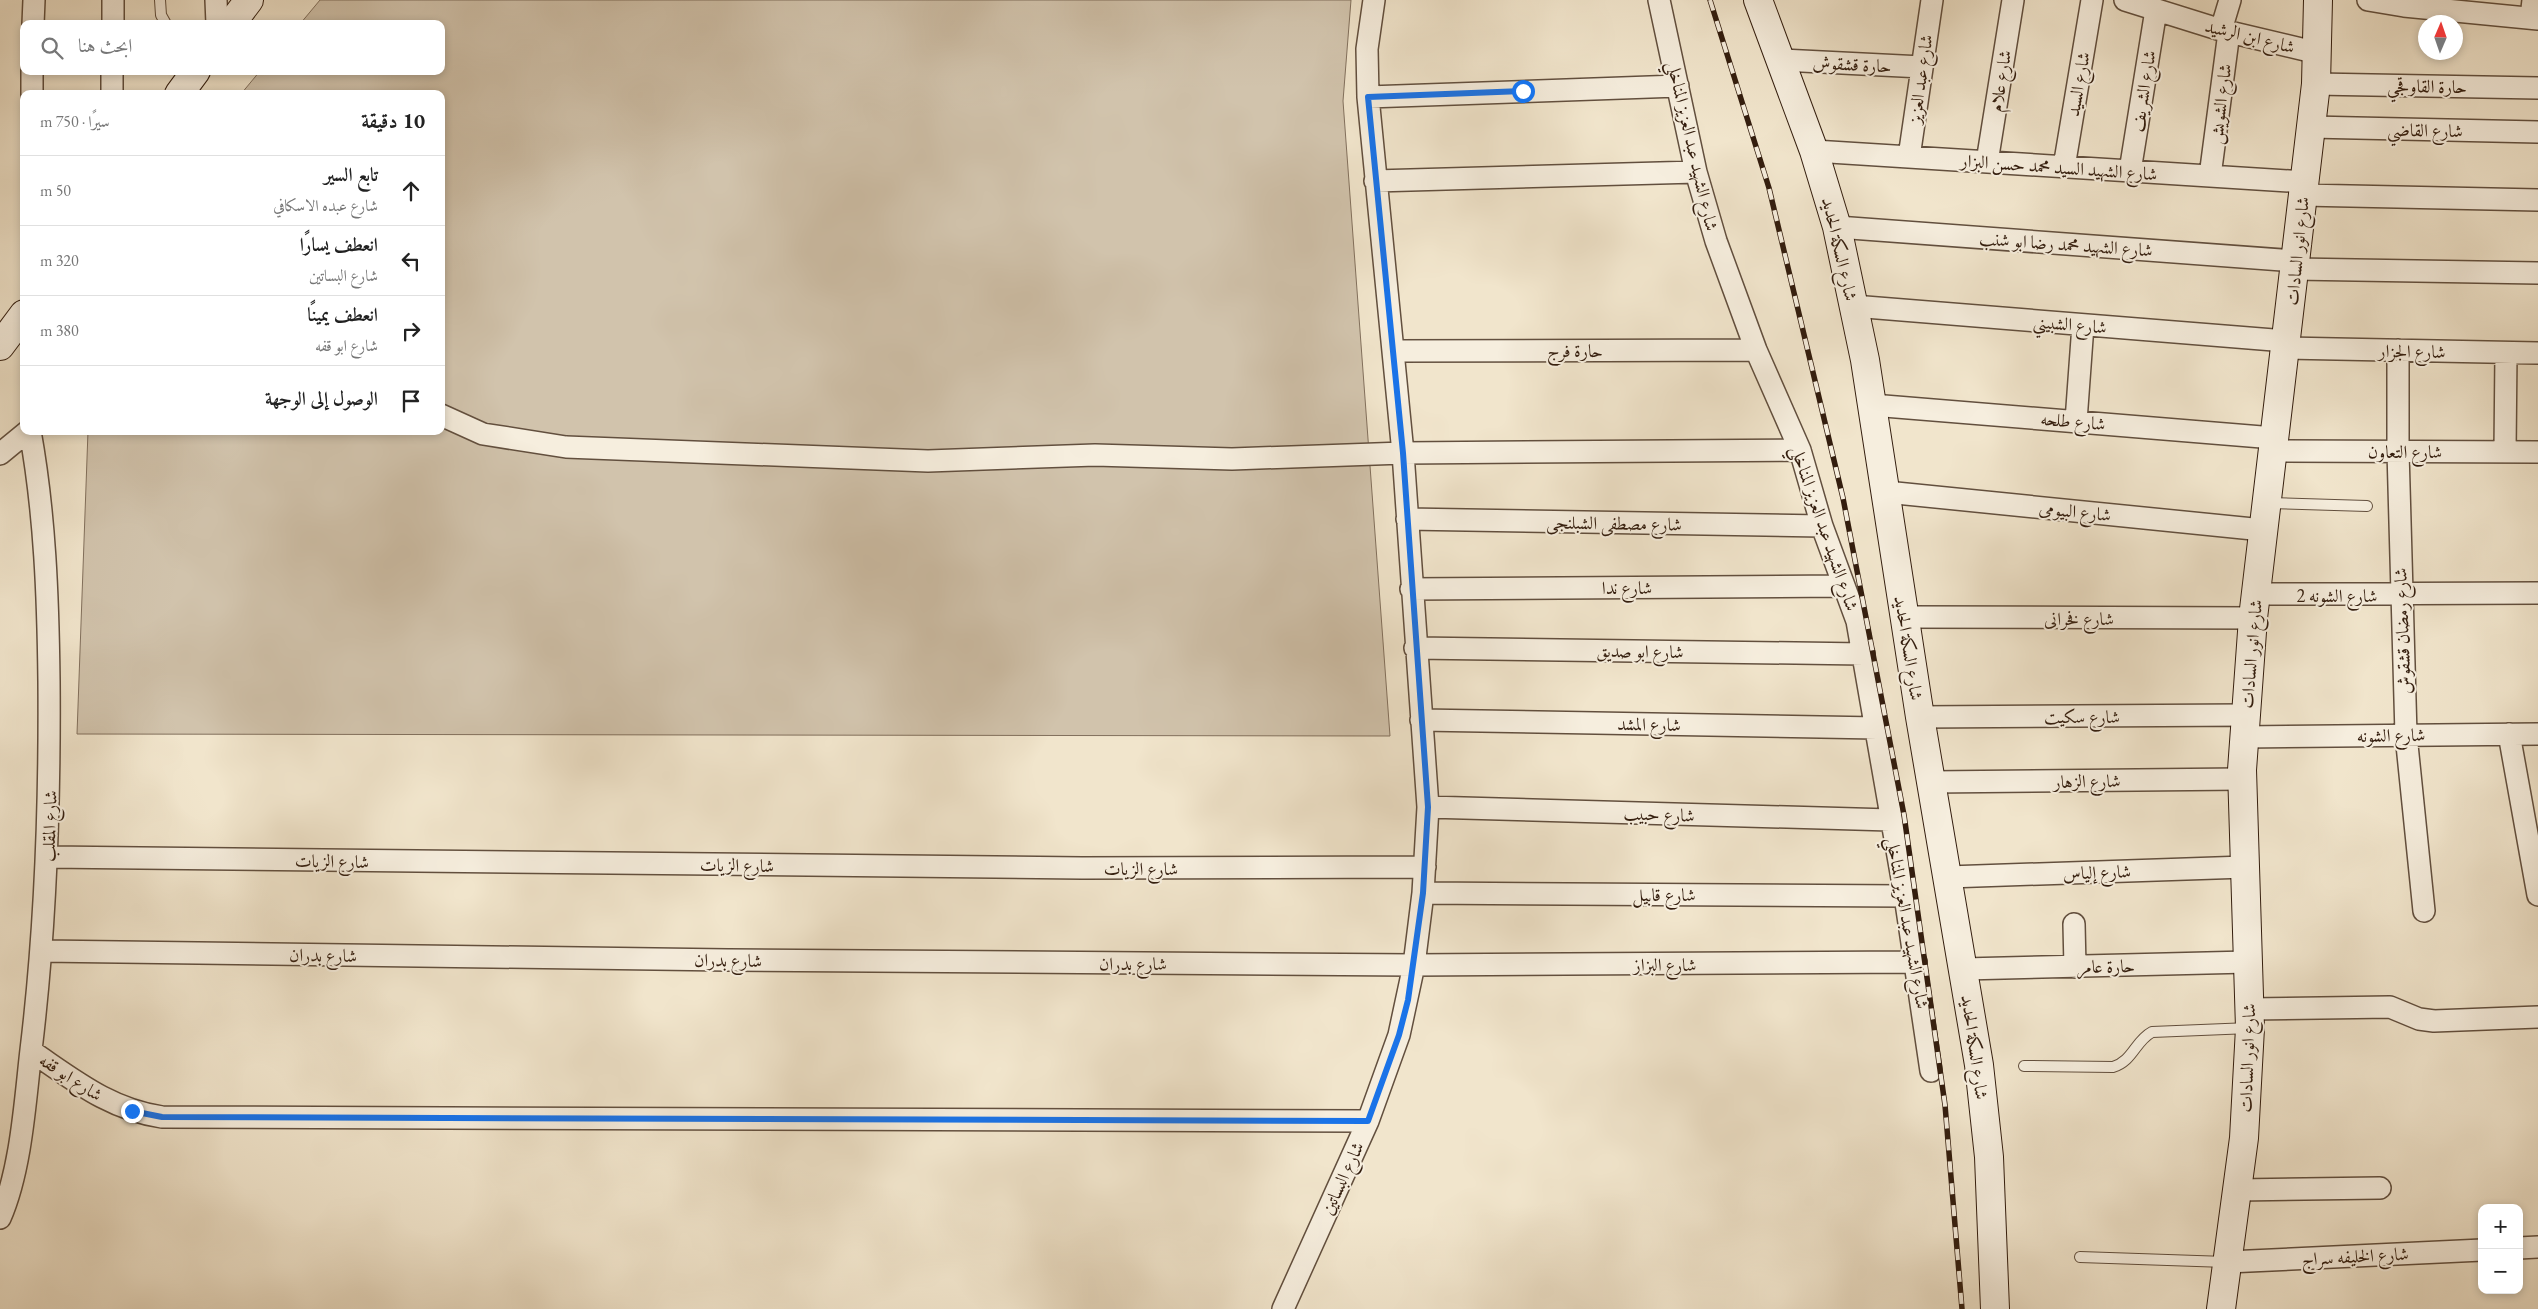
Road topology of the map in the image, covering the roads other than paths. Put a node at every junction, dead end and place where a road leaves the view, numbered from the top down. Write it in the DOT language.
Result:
graph roads {
  1 [pos="34,0"];
  2 [pos="113,0"];
  3 [pos="160,0"];
  4 [pos="216,0"];
  5 [pos="249,0"];
  6 [pos="1374,0"];
  7 [pos="1659,0"];
  8 [pos="1758,0"];
  9 [pos="1932,0"];
  10 [pos="2013,0"];
  11 [pos="2092,0"];
  12 [pos="2125,0"];
  13 [pos="2230,0"];
  14 [pos="2318,0"];
  15 [pos="2369,0"];
  16 [pos="2154,6"];
  17 [pos="2483,7"];
  18 [pos="2534,12"];
  19 [pos="33,20"];
  20 [pos="113,20"];
  21 [pos="164,20"];
  22 [pos="217,20"];
  23 [pos="234,20"];
  24 [pos="2225,31"];
  25 [pos="2318,53"];
  26 [pos="1782,60"];
  27 [pos="1922,67"];
  28 [pos="32,75"];
  29 [pos="112,75"];
  30 [pos="193,75"];
  31 [pos="2316,84"];
  32 [pos="1678,86"];
  33 [pos="2538,88"];
  34 [pos="32,90"];
  35 [pos="112,90"];
  36 [pos="182,90"];
  37 [pos="1368,97"];
  38 [pos="2311,127"];
  39 [pos="2538,132"];
  40 [pos="1814,151"];
  41 [pos="1909,157"];
  42 [pos="1987,162"];
  43 [pos="2064,167"];
  44 [pos="2130,171"];
  45 [pos="1696,172"];
  46 [pos="2210,176"];
  47 [pos="1375,181"];
  48 [pos="2304,188"];
  49 [pos="2538,200"];
  50 [pos="1837,227"];
  51 [pos="2295,265"];
  52 [pos="2538,273"];
  53 [pos="1854,306"];
  54 [pos="20,319"];
  55 [pos="2084,325"];
  56 [pos="2286,345"];
  57 [pos="0,346"];
  58 [pos="1756,350"];
  59 [pos="2398,350"];
  60 [pos="1394,351"];
  61 [pos="2506,352"];
  62 [pos="2538,353"];
  63 [pos="1872,405"];
  64 [pos="445,416"];
  65 [pos="2076,421"];
  66 [pos="24,435"];
  67 [pos="30,435"];
  68 [pos="2274,444"];
  69 [pos="1800,450"];
  70 [pos="2398,451"];
  71 [pos="2505,452"];
  72 [pos="2538,452"];
  73 [pos="1403,453"];
  74 [pos="0,454"];
  75 [pos="1886,492"];
  76 [pos="2267,503"];
  77 [pos="2367,506"];
  78 [pos="1407,519"];
  79 [pos="1822,526"];
  80 [pos="2264,530"];
  81 [pos="1843,586"];
  82 [pos="1411,589"];
  83 [pos="2538,593"];
  84 [pos="2401,595"];
  85 [pos="2255,606"];
  86 [pos="1904,617"];
  87 [pos="1415,648"];
  88 [pos="1864,654"];
  89 [pos="1920,717"];
  90 [pos="1421,720"];
  91 [pos="2244,726"];
  92 [pos="1877,728"];
  93 [pos="2509,734"];
  94 [pos="2538,734"];
  95 [pos="2406,735"];
  96 [pos="2242,779"];
  97 [pos="1931,782"];
  98 [pos="1428,807"];
  99 [pos="1890,820"];
  100 [pos="48,857"];
  101 [pos="1425,867"];
  102 [pos="2245,867"];
  103 [pos="1948,877"];
  104 [pos="1423,893"];
  105 [pos="2538,895"];
  106 [pos="1905,896"];
  107 [pos="2424,910"];
  108 [pos="2074,924"];
  109 [pos="42,952"];
  110 [pos="1916,962"];
  111 [pos="2248,962"];
  112 [pos="1414,965"];
  113 [pos="2075,966"];
  114 [pos="1964,969"];
  115 [pos="2538,1017"];
  116 [pos="2250,1018"];
  117 [pos="31,1051"];
  118 [pos="2024,1066"];
  119 [pos="1931,1071"];
  120 [pos="1368,1121"];
  121 [pos="2380,1188"];
  122 [pos="2238,1190"];
  123 [pos="0,1218"];
  124 [pos="2538,1247"];
  125 [pos="2523,1248"];
  126 [pos="2478,1250"];
  127 [pos="2080,1257"];
  128 [pos="2228,1262"];
  129 [pos="1283,1309"];
  130 [pos="1995,1309"];
  131 [pos="2222,1309"];
  1 -- 19 [label="street"];
  2 -- 20 [label="street"];
  3 -- 21 [label="lane"];
  4 -- 22 [label="street"];
  5 -- 23 [label="street"];
  6 -- 37 [label="street, شارع البساتين"];
  7 -- 32 [label="street, شارع الشهيد عبد العزيز المناخلي"];
  8 -- 26 [label="street, شارع السكة الحديد"];
  9 -- 27 [label="street, شارع عبد العزيز"];
  10 -- 42 [label="street, شارع علام"];
  11 -- 43 [label="street, شارع السيد"];
  12 -- 16 [label="street, شارع ابن الرشيد"];
  13 -- 24 [label="street, شارع الشويش"];
  14 -- 25 [label="street, شارع انور السادات"];
  15 -- 17 [label="street"];
  16 -- 24 [label="street, شارع ابن الرشيد"];
  16 -- 44 [label="street, شارع الشريف"];
  17 -- 18 [label="street"];
  24 -- 25 [label="street, شارع ابن الرشيد"];
  24 -- 46 [label="street, شارع الشويش"];
  25 -- 31 [label="street, شارع انور السادات"];
  26 -- 27 [label="street, حارة قشقوش"];
  26 -- 40 [label="street, شارع السكة الحديد"];
  27 -- 41 [label="street, شارع عبد العزيز"];
  28 -- 34 [label="street"];
  29 -- 35 [label="street"];
  30 -- 36 [label="street"];
  31 -- 33 [label="street, حارة القاوقجي"];
  31 -- 38 [label="street, شارع انور السادات"];
  32 -- 37 [label="street"];
  32 -- 45 [label="street, شارع الشهيد عبد العزيز المناخلي"];
  37 -- 47 [label="street, شارع البساتين"];
  38 -- 39 [label="street, شارع القاضي"];
  38 -- 48 [label="street, شارع انور السادات"];
  40 -- 41 [label="street, شارع الشهيد السيد محمد حسن البزار"];
  40 -- 50 [label="street, شارع السكة الحديد"];
  41 -- 42 [label="street, شارع الشهيد السيد محمد حسن البزار"];
  42 -- 43 [label="street, شارع الشهيد السيد محمد حسن البزار"];
  43 -- 44 [label="street, شارع الشهيد السيد محمد حسن البزار"];
  44 -- 46 [label="street, شارع الشهيد السيد محمد حسن البزار"];
  45 -- 47 [label="street"];
  45 -- 58 [label="street, شارع الشهيد عبد العزيز المناخلي"];
  46 -- 48 [label="street, شارع الشهيد السيد محمد حسن البزار"];
  47 -- 60 [label="street, شارع البساتين"];
  48 -- 49 [label="street, شارع الشهيد السيد محمد حسن البزار"];
  48 -- 51 [label="street, شارع انور السادات"];
  50 -- 51 [label="street, شارع الشهيد محمد رضا ابو شنب"];
  50 -- 53 [label="street, شارع السكة الحديد"];
  51 -- 52 [label="street, شارع الشهيد محمد رضا ابو شنب"];
  51 -- 56 [label="street, شارع انور السادات"];
  53 -- 55 [label="street, شارع الشبيني"];
  53 -- 63 [label="street, شارع السكة الحديد"];
  54 -- 57 [label="street"];
  55 -- 56 [label="street, شارع الشبيني"];
  55 -- 65 [label="street"];
  56 -- 59 [label="street, شارع الجزار"];
  56 -- 68 [label="street, شارع انور السادات"];
  58 -- 60 [label="street, حارة فرج"];
  58 -- 69 [label="street, شارع الشهيد عبد العزيز المناخلي"];
  59 -- 61 [label="street, شارع الجزار"];
  59 -- 70 [label="street, شارع رمضان قشقوش"];
  60 -- 73 [label="street, شارع البساتين"];
  61 -- 62 [label="street, شارع الجزار"];
  61 -- 71 [label="street"];
  63 -- 65 [label="street, شارع طلحه"];
  63 -- 75 [label="street, شارع السكة الحديد"];
  64 -- 73 [label="street"];
  65 -- 68 [label="street, شارع طلحه"];
  66 -- 74 [label="street"];
  67 -- 100 [label="street, شارع المقلب"];
  68 -- 70 [label="street, شارع التعاون"];
  68 -- 76 [label="street, شارع انور السادات"];
  69 -- 73 [label="street"];
  69 -- 79 [label="street, شارع الشهيد عبد العزيز المناخلي"];
  70 -- 71 [label="street, شارع التعاون"];
  70 -- 84 [label="street, شارع رمضان قشقوش"];
  71 -- 72 [label="street, شارع التعاون"];
  73 -- 78 [label="street, شارع البساتين"];
  75 -- 80 [label="street, شارع البيومى"];
  75 -- 86 [label="street, شارع السكة الحديد"];
  76 -- 77 [label="lane"];
  76 -- 80 [label="street, شارع انور السادات"];
  78 -- 79 [label="street, شارع مصطفى الشبلنجى"];
  78 -- 82 [label="street, شارع البساتين"];
  79 -- 81 [label="street, شارع الشهيد عبد العزيز المناخلي"];
  80 -- 85 [label="street, شارع انور السادات"];
  81 -- 82 [label="street, شارع ندا"];
  81 -- 88 [label="street, شارع الشهيد عبد العزيز المناخلي"];
  82 -- 87 [label="street, شارع البساتين"];
  83 -- 84 [label="street, شارع الشونه 2"];
  84 -- 85 [label="street, شارع الشونه 2"];
  84 -- 95 [label="street, شارع رمضان قشقوش"];
  85 -- 86 [label="street, شارع فخرانى"];
  85 -- 91 [label="street, شارع انور السادات"];
  86 -- 89 [label="street, شارع السكة الحديد"];
  87 -- 88 [label="street, شارع ابو صديق"];
  87 -- 90 [label="street, شارع البساتين"];
  88 -- 92 [label="street, شارع الشهيد عبد العزيز المناخلي"];
  89 -- 91 [label="street, شارع سكيت"];
  89 -- 97 [label="street, شارع السكة الحديد"];
  90 -- 92 [label="street, شارع المشد"];
  90 -- 98 [label="street, شارع البساتين"];
  91 -- 95 [label="street, شارع الشونه"];
  91 -- 96 [label="street, شارع انور السادات"];
  92 -- 99 [label="street, شارع الشهيد عبد العزيز المناخلي"];
  93 -- 94 [label="street, شارع الشونه"];
  93 -- 95 [label="street, شارع الشونه"];
  93 -- 105 [label="street"];
  95 -- 107 [label="street, شارع رمضان قشقوش"];
  96 -- 97 [label="street, شارع الزهار"];
  96 -- 102 [label="street, شارع انور السادات"];
  97 -- 103 [label="street, شارع السكة الحديد"];
  98 -- 99 [label="street, شارع حبيب"];
  98 -- 101 [label="street, شارع البساتين"];
  99 -- 106 [label="street, شارع الشهيد عبد العزيز المناخلي"];
  100 -- 101 [label="street, شارع الزيات"];
  100 -- 109 [label="street, شارع المقلب"];
  101 -- 104 [label="street, شارع البساتين"];
  102 -- 103 [label="street, شارع إلياس"];
  102 -- 111 [label="street, شارع انور السادات"];
  103 -- 114 [label="street, شارع السكة الحديد"];
  104 -- 106 [label="street, شارع قابيل"];
  104 -- 112 [label="street, شارع البساتين"];
  106 -- 110 [label="street, شارع الشهيد عبد العزيز المناخلي"];
  108 -- 113 [label="street"];
  109 -- 112 [label="street, شارع بدران"];
  109 -- 117 [label="street, شارع المقلب"];
  110 -- 112 [label="street, شارع البزاز"];
  110 -- 119 [label="street, شارع الشهيد عبد العزيز المناخلي"];
  111 -- 113 [label="street, حارة عامر"];
  111 -- 116 [label="street, شارع انور السادات"];
  112 -- 120 [label="street, شارع البساتين"];
  113 -- 114 [label="street, حارة عامر"];
  114 -- 130 [label="street, شارع السكة الحديد"];
  115 -- 116 [label="street"];
  116 -- 118 [label="lane"];
  116 -- 122 [label="street, شارع انور السادات"];
  117 -- 120 [label="street, شارع ابو قفه"];
  117 -- 123 [label="street, شارع المقلب"];
  120 -- 129 [label="street, شارع البساتين"];
  121 -- 122 [label="street"];
  122 -- 128 [label="street, شارع انور السادات"];
  124 -- 125 [label="street"];
  126 -- 128 [label="street, شارع الخليفه سراج"];
  127 -- 128 [label="lane"];
  128 -- 131 [label="street, شارع انور السادات"];
}
